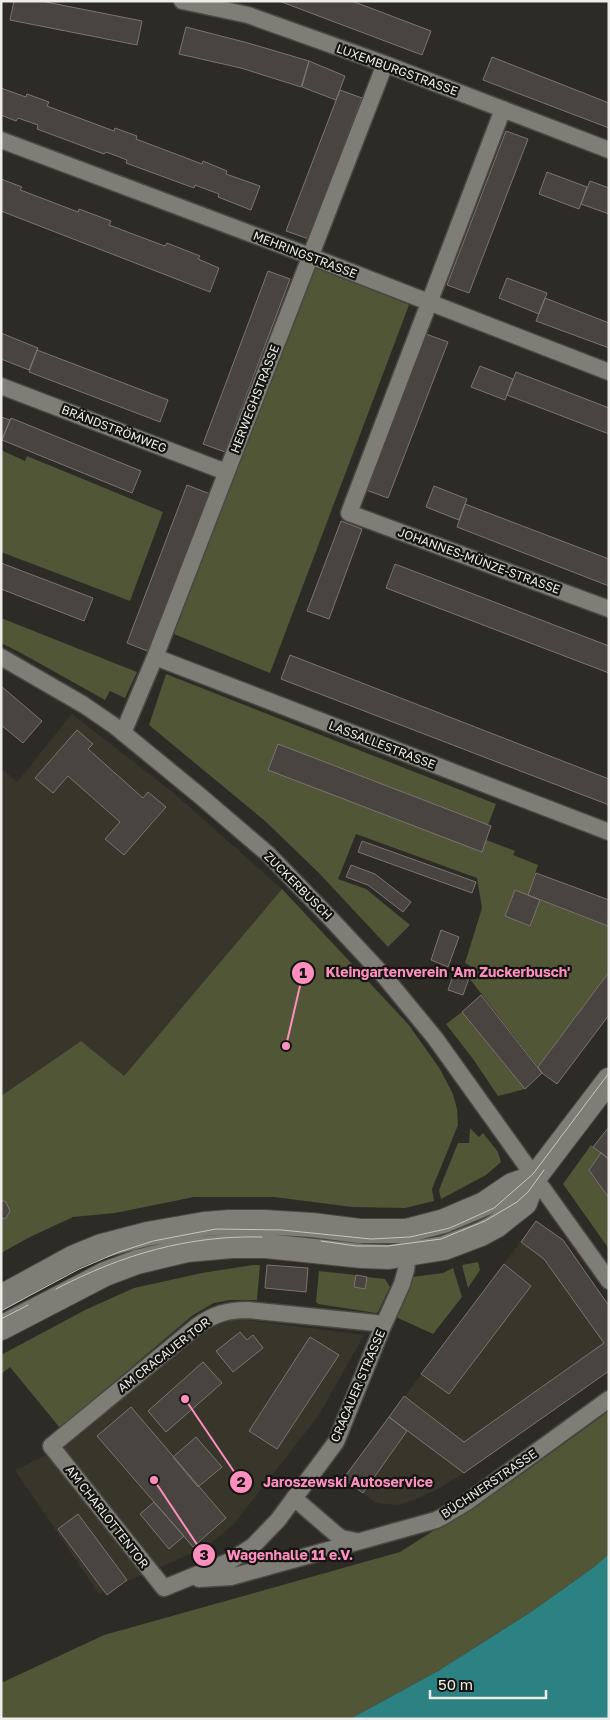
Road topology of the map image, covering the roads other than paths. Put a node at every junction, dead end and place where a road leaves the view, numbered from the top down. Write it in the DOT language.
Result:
graph roads {
  1 [pos="182,1"];
  2 [pos="385,64"];
  3 [pos="503,109"];
  4 [pos="1,140"];
  5 [pos="609,150"];
  6 [pos="310,256"];
  7 [pos="429,303"];
  8 [pos="609,372"];
  9 [pos="1,386"];
  10 [pos="226,472"];
  11 [pos="609,609"];
  12 [pos="1,657"];
  13 [pos="155,657"];
  14 [pos="123,733"];
  15 [pos="609,832"];
  16 [pos="609,1080"];
  17 [pos="535,1177"];
  18 [pos="410,1230"];
  19 [pos="408,1255"];
  20 [pos="609,1281"];
  21 [pos="1,1296"];
  22 [pos="383,1326"];
  23 [pos="1,1328"];
  24 [pos="609,1399"];
  25 [pos="51,1446"];
  26 [pos="294,1498"];
  27 [pos="356,1541"];
  28 [pos="187,1579"];
  29 [pos="164,1588"];
  1 -- 2 [label="street, LUXEMBURGSTRASSE"];
  2 -- 3 [label="street, LUXEMBURGSTRASSE"];
  2 -- 6 [label="street, HERWEGHSTRASSE"];
  3 -- 5 [label="street, LUXEMBURGSTRASSE"];
  3 -- 7 [label="street"];
  4 -- 6 [label="street, MEHRINGSTRASSE"];
  6 -- 7 [label="street, MEHRINGSTRASSE"];
  6 -- 10 [label="street, HERWEGHSTRASSE"];
  7 -- 8 [label="street, MEHRINGSTRASSE"];
  7 -- 11 [label="street, JOHANNES-MÜNZE-STRASSE"];
  9 -- 10 [label="street, BRÄNDSTRÖMWEG"];
  10 -- 13 [label="street, HERWEGHSTRASSE"];
  12 -- 14 [label="street, ZUCKERBUSCH"];
  13 -- 14 [label="street, HERWEGHSTRASSE"];
  13 -- 15 [label="street, LASSALLESTRASSE"];
  14 -- 17 [label="street, ZUCKERBUSCH"];
  16 -- 17 [label="main road"];
  17 -- 18 [label="main road"];
  17 -- 19 [label="main road"];
  17 -- 20 [label="street, ZUCKERBUSCH"];
  18 -- 19 [label="street, CRACAUER STRASSE"];
  18 -- 21 [label="main road"];
  19 -- 22 [label="street, CRACAUER STRASSE"];
  19 -- 23 [label="main road"];
  22 -- 25 [label="street, AM CRACAUER TOR"];
  22 -- 26 [label="street, CRACAUER STRASSE"];
  24 -- 27 [label="street, BÜCHNERSTRASSE"];
  25 -- 29 [label="street, AM CHARLOTTENTOR"];
  26 -- 27 [label="street"];
  26 -- 28 [label="street, CRACAUER STRASSE"];
  27 -- 28 [label="street, BÜCHNERSTRASSE"];
  28 -- 29 [label="street, CRACAUER STRASSE"];
}
